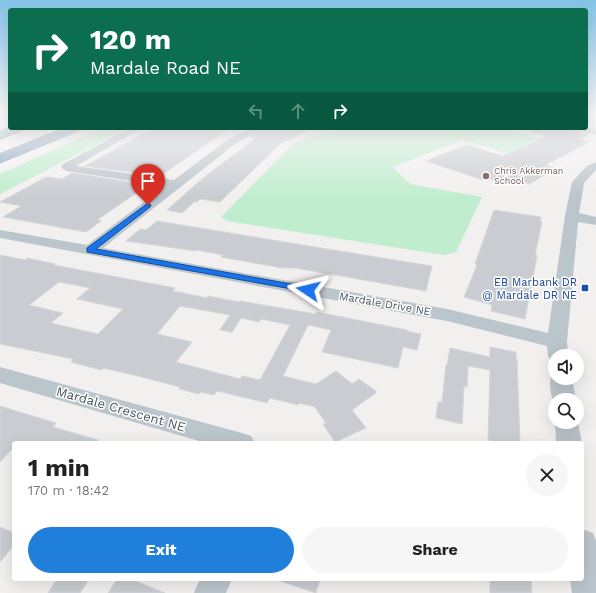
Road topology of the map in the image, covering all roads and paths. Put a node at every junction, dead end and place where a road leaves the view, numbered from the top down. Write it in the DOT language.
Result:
graph roads {
  1 [pos="28,142"];
  2 [pos="41,142"];
  3 [pos="112,142"];
  4 [pos="232,142"];
  5 [pos="0,154"];
  6 [pos="0,159"];
  7 [pos="596,165"];
  8 [pos="175,184"];
  9 [pos="572,216"];
  10 [pos="596,221"];
  11 [pos="0,234"];
  12 [pos="90,250"];
  13 [pos="558,349"];
  14 [pos="0,375"];
  15 [pos="568,429"];
  16 [pos="235,441"];
  17 [pos="569,441"];
  18 [pos="584,560"];
  19 [pos="215,581"];
  20 [pos="210,593"];
  21 [pos="588,593"];
  1 -- 5 [label="highway"];
  2 -- 6 [label="highway"];
  3 -- 8 [label="street"];
  4 -- 8 [label="street"];
  7 -- 9 [label="street"];
  8 -- 12 [label="street"];
  9 -- 10 [label="street"];
  9 -- 13 [label="street"];
  11 -- 12 [label="street, Mardale Drive NE"];
  12 -- 13 [label="street, Mardale Drive NE"];
  14 -- 16 [label="street, Mardale Crescent NE"];
  15 -- 17 [label="street"];
  18 -- 21 [label="street"];
  19 -- 20 [label="street"];
}
